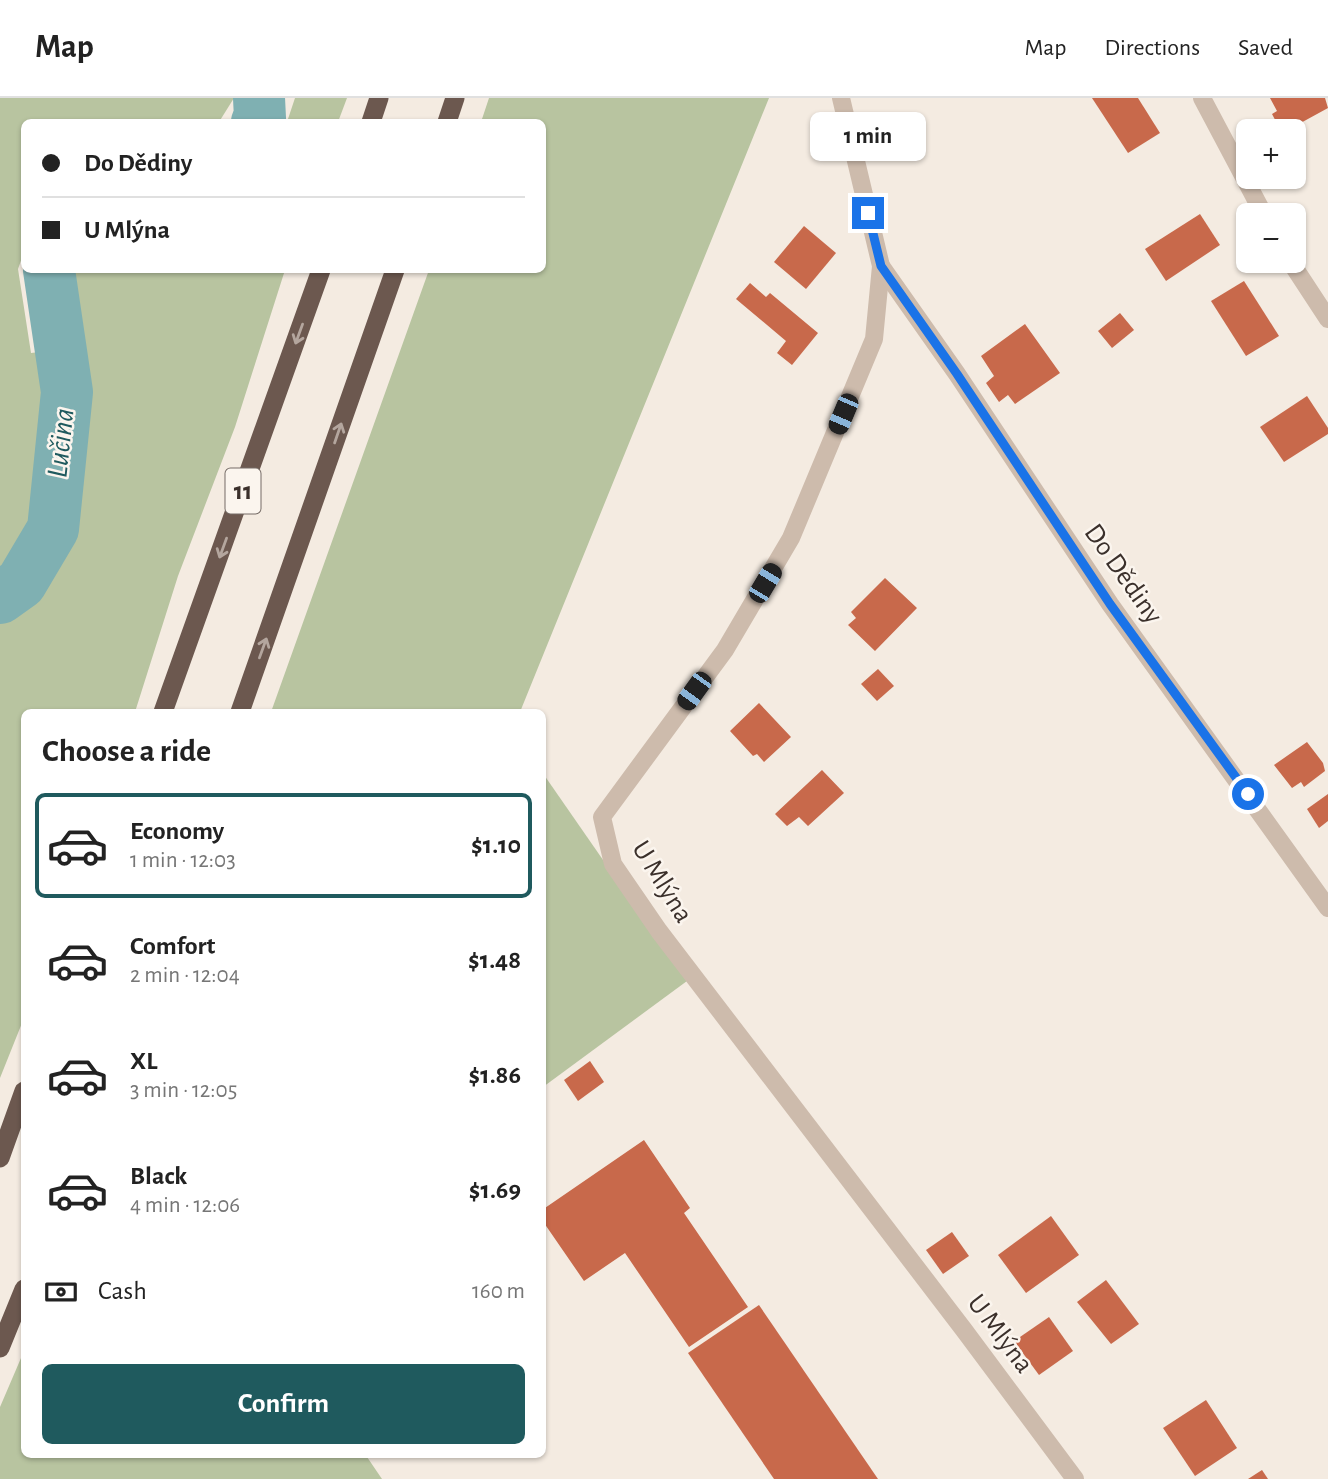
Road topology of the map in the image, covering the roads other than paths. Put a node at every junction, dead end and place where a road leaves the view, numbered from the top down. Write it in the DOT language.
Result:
graph roads {
  1 [pos="379,98"];
  2 [pos="455,98"];
  3 [pos="841,98"];
  4 [pos="1202,98"];
  5 [pos="372,119"];
  6 [pos="448,119"];
  7 [pos="1258,203"];
  8 [pos="881,266"];
  9 [pos="320,273"];
  10 [pos="395,273"];
  11 [pos="1298,273"];
  12 [pos="1328,319"];
  13 [pos="164,709"];
  14 [pos="241,709"];
  15 [pos="1328,908"];
  16 [pos="21,1099"];
  17 [pos="0,1158"];
  18 [pos="21,1296"];
  19 [pos="0,1348"];
  20 [pos="1075,1479"];
  1 -- 5 [label="highway"];
  2 -- 6 [label="highway"];
  3 -- 8 [label="street, U Mlýna"];
  4 -- 7 [label="street"];
  8 -- 15 [label="street, Do Dědiny"];
  8 -- 20 [label="street, U Mlýna"];
  9 -- 13 [label="highway, 11, one-way"];
  14 -- 10 [label="highway, one-way"];
  11 -- 12 [label="street"];
  16 -- 17 [label="highway"];
  18 -- 19 [label="highway"];
}
